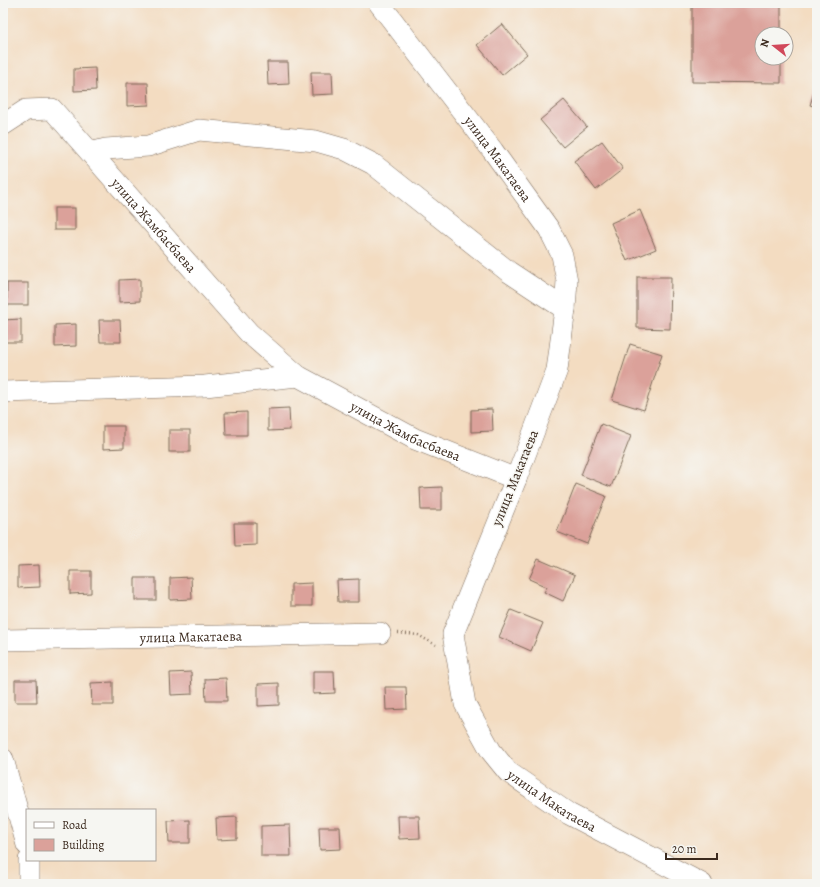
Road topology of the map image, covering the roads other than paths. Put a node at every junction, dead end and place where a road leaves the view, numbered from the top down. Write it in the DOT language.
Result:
graph roads {
  1 [pos="380,3"];
  2 [pos="3,125"];
  3 [pos="91,153"];
  4 [pos="565,309"];
  5 [pos="298,376"];
  6 [pos="3,392"];
  7 [pos="516,479"];
  8 [pos="380,633"];
  9 [pos="3,640"];
  10 [pos="3,759"];
  11 [pos="26,841"];
  12 [pos="29,861"];
  13 [pos="29,884"];
  14 [pos="702,884"];
  1 -- 4 [label="street, улица Макатаева"];
  2 -- 3 [label="street, улица Жамбасбаева"];
  3 -- 4 [label="street"];
  3 -- 5 [label="street, улица Жамбасбаева"];
  4 -- 7 [label="street, улица Макатаева"];
  5 -- 6 [label="street"];
  5 -- 7 [label="street, улица Жамбасбаева"];
  7 -- 14 [label="street, улица Макатаева"];
  8 -- 9 [label="street, улица Макатаева"];
  10 -- 11 [label="street"];
  12 -- 13 [label="street"];
}
